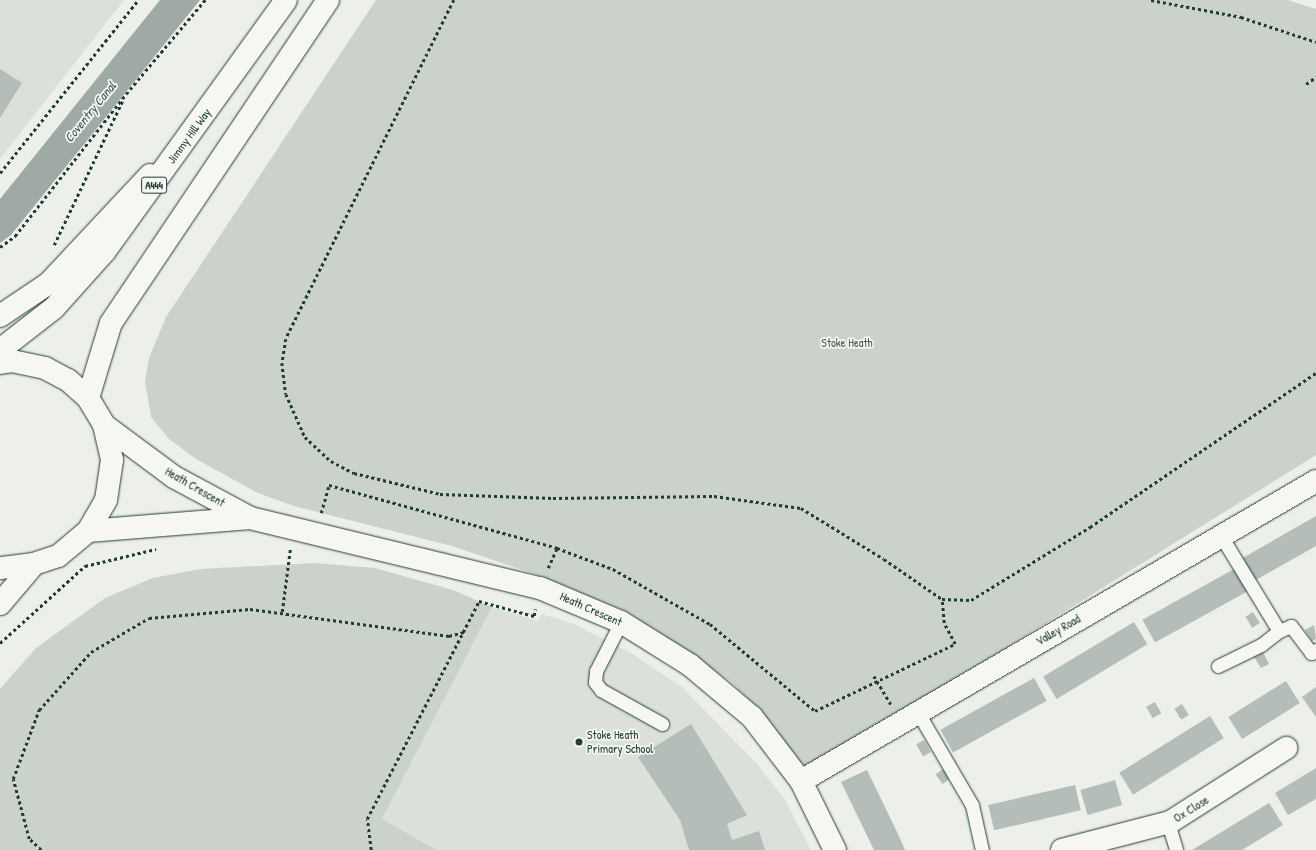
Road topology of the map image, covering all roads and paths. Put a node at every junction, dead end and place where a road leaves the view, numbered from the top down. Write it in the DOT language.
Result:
graph roads {
  1 [pos="138,0"];
  2 [pos="205,0"];
  3 [pos="286,0"];
  4 [pos="328,0"];
  5 [pos="454,0"];
  6 [pos="1151,0"];
  7 [pos="1316,42"];
  8 [pos="1316,78"];
  9 [pos="1306,84"];
  10 [pos="226,85"];
  11 [pos="126,94"];
  12 [pos="0,173"];
  13 [pos="0,247"];
  14 [pos="51,251"];
  15 [pos="0,316"];
  16 [pos="0,350"];
  17 [pos="0,363"];
  18 [pos="1316,373"];
  19 [pos="88,398"];
  20 [pos="104,425"];
  21 [pos="1316,481"];
  22 [pos="250,518"];
  23 [pos="293,528"];
  24 [pos="88,531"];
  25 [pos="315,534"];
  26 [pos="1221,536"];
  27 [pos="162,547"];
  28 [pos="556,548"];
  29 [pos="34,564"];
  30 [pos="0,568"];
  31 [pos="540,588"];
  32 [pos="942,599"];
  33 [pos="0,604"];
  34 [pos="282,612"];
  35 [pos="620,622"];
  36 [pos="1279,630"];
  37 [pos="464,632"];
  38 [pos="0,643"];
  39 [pos="1316,650"];
  40 [pos="1218,666"];
  41 [pos="874,676"];
  42 [pos="878,683"];
  43 [pos="909,716"];
  44 [pos="662,724"];
  45 [pos="1286,748"];
  46 [pos="801,781"];
  47 [pos="1168,823"];
  48 [pos="41,850"];
  49 [pos="371,850"];
  50 [pos="835,850"];
  51 [pos="982,850"];
  52 [pos="1062,850"];
  53 [pos="1176,850"];
  1 -- 12 [label="path"];
  2 -- 11 [label="path"];
  3 -- 10 [label="main road, Jimmy Hill Way / A444"];
  4 -- 19 [label="main road"];
  5 -- 32 [label="path"];
  6 -- 7 [label="path"];
  8 -- 9 [label="path"];
  10 -- 15 [label="main road"];
  10 -- 16 [label="main road, Jimmy Hill Way / A444"];
  11 -- 13 [label="path"];
  11 -- 14 [label="path"];
  17 -- 19 [label="main road"];
  18 -- 32 [label="path"];
  19 -- 20 [label="main road"];
  20 -- 22 [label="main road, Heath Crescent"];
  20 -- 24 [label="main road"];
  21 -- 26 [label="main road, Valley Road"];
  22 -- 23 [label="main road, Heath Crescent"];
  22 -- 24 [label="main road, Heath Crescent"];
  23 -- 25 [label="main road, Heath Crescent"];
  23 -- 34 [label="path"];
  24 -- 29 [label="main road"];
  25 -- 28 [label="path"];
  25 -- 31 [label="main road, Heath Crescent"];
  26 -- 36 [label="lane"];
  26 -- 43 [label="main road, Valley Road"];
  27 -- 38 [label="path"];
  28 -- 31 [label="path"];
  28 -- 42 [label="path"];
  29 -- 30 [label="main road"];
  29 -- 33 [label="main road"];
  31 -- 35 [label="main road, Heath Crescent"];
  31 -- 37 [label="path"];
  32 -- 42 [label="path"];
  34 -- 37 [label="path"];
  34 -- 48 [label="path"];
  35 -- 44 [label="lane"];
  35 -- 46 [label="main road, Heath Crescent"];
  36 -- 39 [label="lane"];
  36 -- 40 [label="lane"];
  37 -- 49 [label="path"];
  41 -- 42 [label="path"];
  42 -- 43 [label="path"];
  43 -- 46 [label="main road, Valley Road"];
  43 -- 51 [label="lane"];
  45 -- 47 [label="main road, Ox Close"];
  46 -- 50 [label="main road, Heath Crescent"];
  47 -- 52 [label="main road, Ox Close"];
  47 -- 53 [label="lane"];
}
